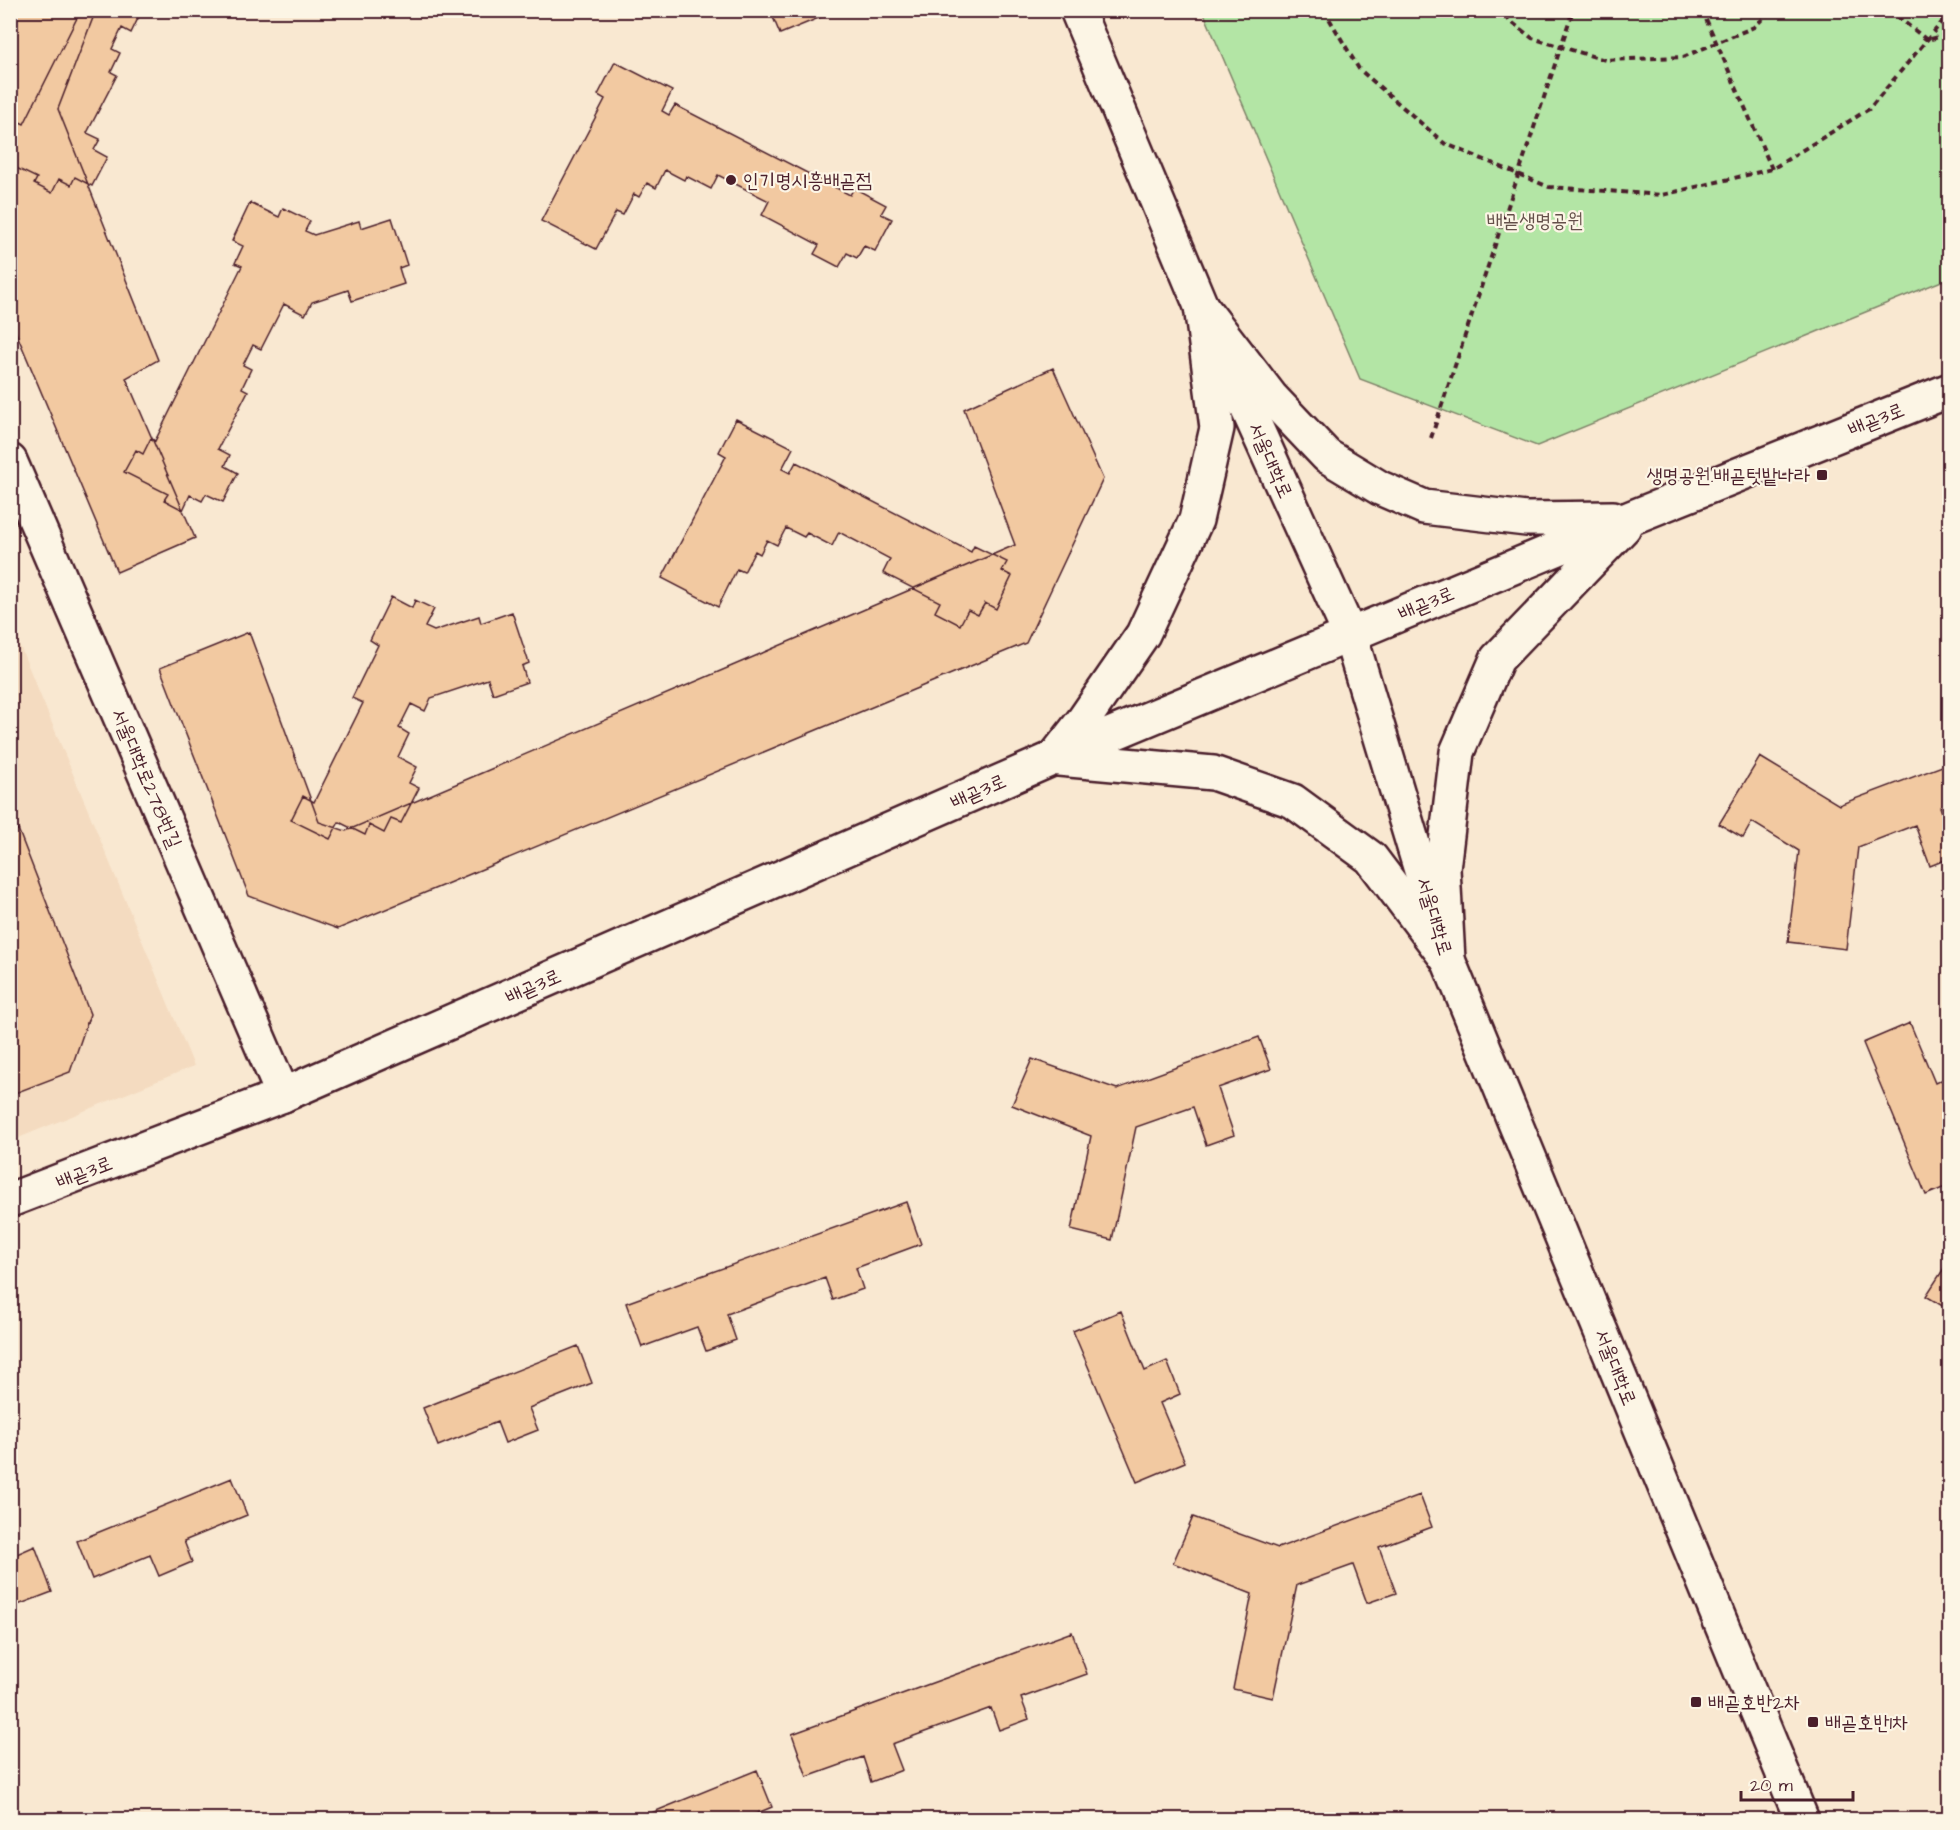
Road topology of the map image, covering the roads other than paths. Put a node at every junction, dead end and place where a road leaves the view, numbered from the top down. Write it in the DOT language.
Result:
graph roads {
  1 [pos="1077,10"];
  2 [pos="1201,306"];
  3 [pos="1950,390"];
  4 [pos="10,461"];
  5 [pos="1633,517"];
  6 [pos="1350,635"];
  7 [pos="1054,758"];
  8 [pos="1448,960"];
  9 [pos="283,1095"];
  10 [pos="10,1200"];
  11 [pos="1802,1820"];
  1 -- 2 [label="main road, 서울대학로"];
  2 -- 5 [label="main road"];
  2 -- 6 [label="main road, 서울대학로"];
  2 -- 7 [label="main road"];
  3 -- 5 [label="main road, 배곧3로"];
  4 -- 9 [label="main road, 서울대학로278번길"];
  5 -- 6 [label="main road, 배곧3로"];
  5 -- 8 [label="main road"];
  6 -- 7 [label="main road, 배곧3로"];
  6 -- 8 [label="main road, 서울대학로"];
  7 -- 8 [label="main road"];
  7 -- 9 [label="main road, 배곧3로"];
  8 -- 11 [label="main road, 서울대학로"];
  9 -- 10 [label="main road, 배곧3로"];
}
